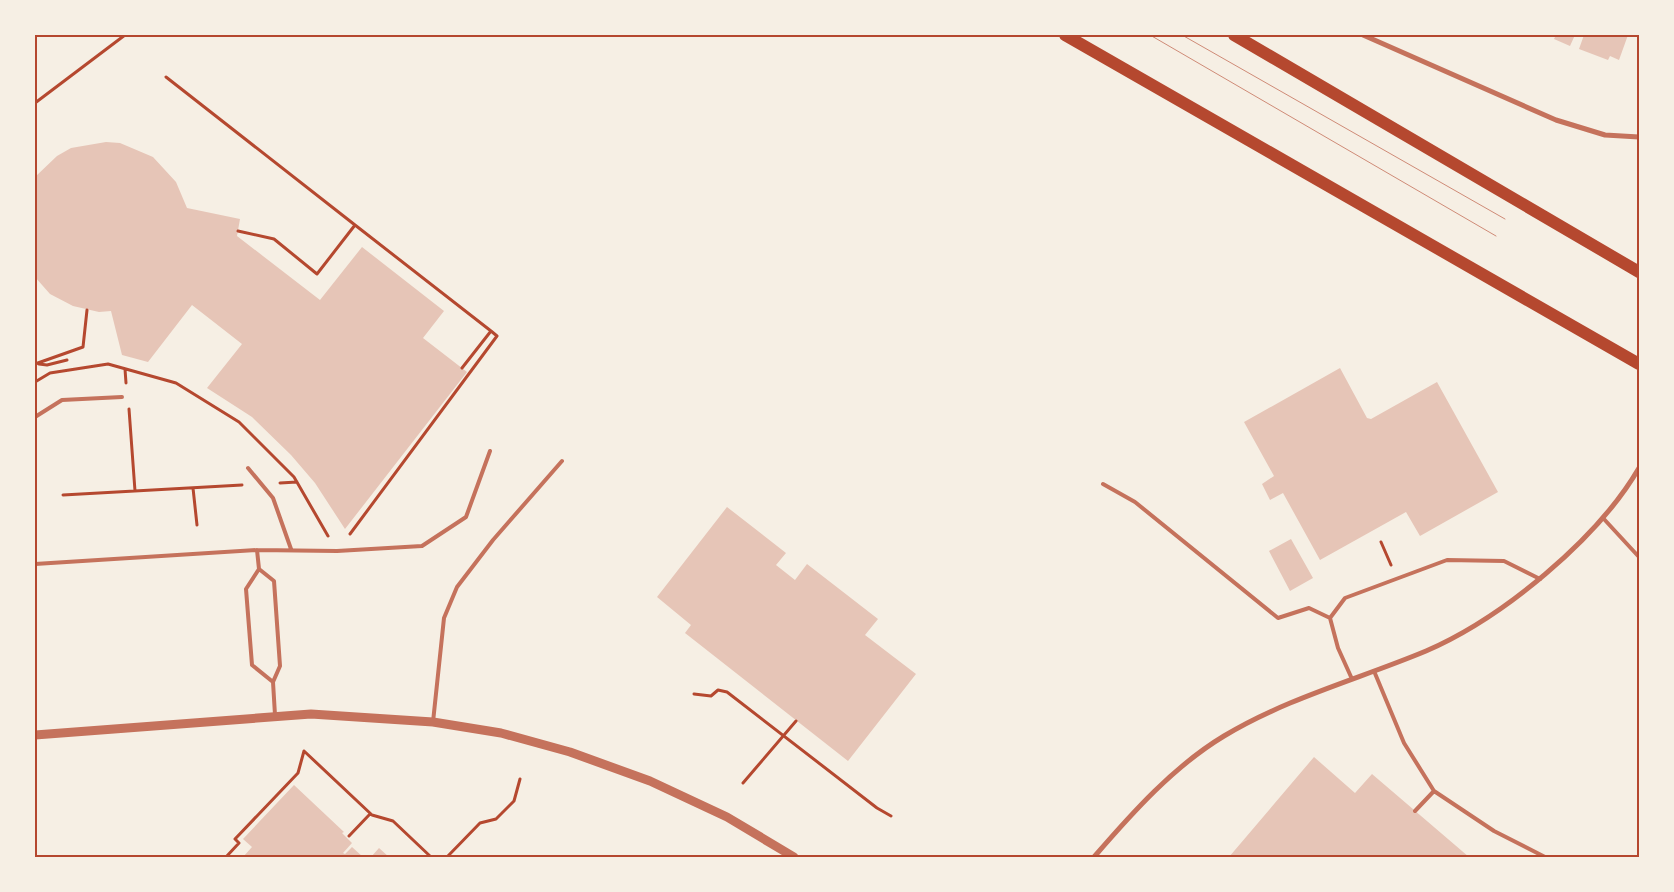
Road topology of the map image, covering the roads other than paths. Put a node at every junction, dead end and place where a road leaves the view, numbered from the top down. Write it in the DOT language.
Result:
graph roads {
  1 [pos="1065,35"];
  2 [pos="1234,35"];
  3 [pos="1364,35"];
  4 [pos="1639,137"];
  5 [pos="1639,272"];
  6 [pos="1639,364"];
  7 [pos="122,397"];
  8 [pos="35,417"];
  9 [pos="490,451"];
  10 [pos="562,461"];
  11 [pos="248,468"];
  12 [pos="1639,468"];
  13 [pos="1103,484"];
  14 [pos="1602,518"];
  15 [pos="292,549"];
  16 [pos="258,550"];
  17 [pos="1639,557"];
  18 [pos="35,564"];
  19 [pos="259,569"];
  20 [pos="1540,579"];
  21 [pos="1330,618"];
  22 [pos="1374,671"];
  23 [pos="1352,678"];
  24 [pos="273,682"];
  25 [pos="275,715"];
  26 [pos="433,722"];
  27 [pos="35,735"];
  28 [pos="1434,791"];
  29 [pos="1415,811"];
  30 [pos="794,857"];
  31 [pos="1094,857"];
  32 [pos="1545,857"];
  1 -- 6 [label="main road"];
  2 -- 5 [label="main road"];
  3 -- 4 [label="street"];
  7 -- 8 [label="lane"];
  9 -- 15 [label="lane"];
  10 -- 26 [label="lane"];
  11 -- 15 [label="lane"];
  12 -- 14 [label="street"];
  13 -- 21 [label="lane"];
  14 -- 17 [label="lane"];
  14 -- 20 [label="street"];
  15 -- 16 [label="lane"];
  16 -- 18 [label="lane"];
  16 -- 19 [label="lane"];
  19 -- 24 [label="lane"];
  19 -- 24 [label="lane"];
  20 -- 21 [label="lane"];
  20 -- 22 [label="street"];
  21 -- 23 [label="lane"];
  22 -- 23 [label="street"];
  22 -- 28 [label="lane"];
  23 -- 31 [label="street"];
  24 -- 25 [label="lane"];
  25 -- 26 [label="street"];
  25 -- 27 [label="street"];
  26 -- 30 [label="street"];
  28 -- 29 [label="lane"];
  28 -- 32 [label="lane"];
}
